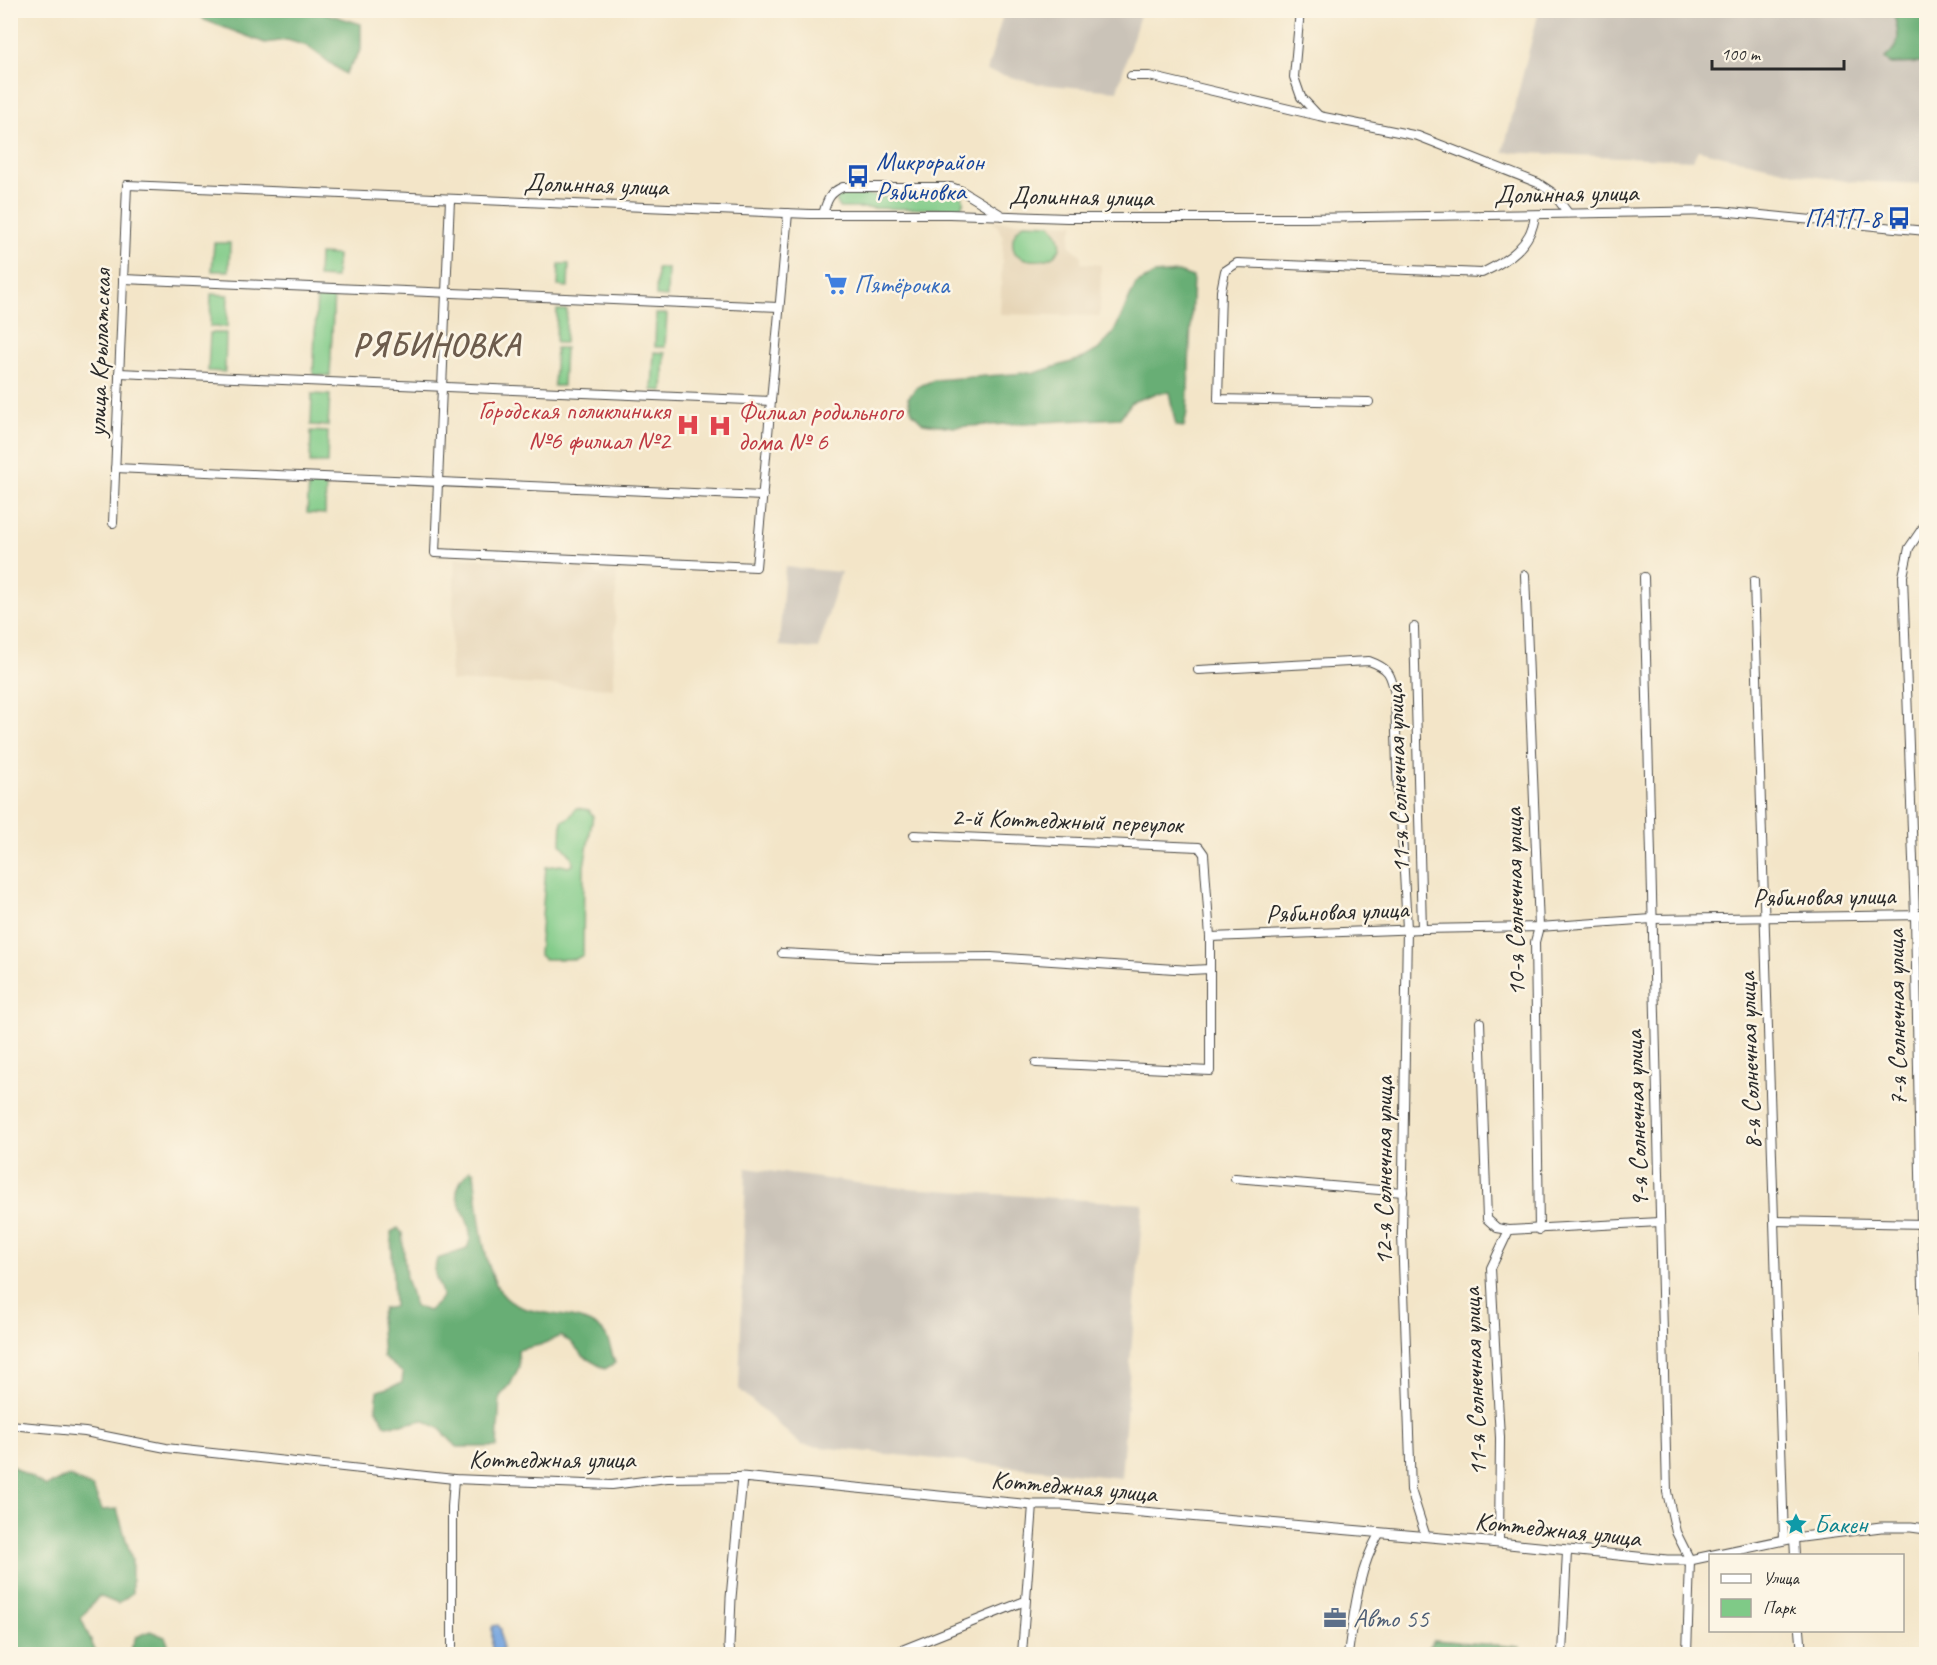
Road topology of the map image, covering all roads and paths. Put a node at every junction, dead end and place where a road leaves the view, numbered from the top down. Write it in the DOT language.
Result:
graph roads {
  1 [pos="1300,10"];
  2 [pos="1131,76"];
  3 [pos="1318,116"];
  4 [pos="127,185"];
  5 [pos="450,199"];
  6 [pos="788,213"];
  7 [pos="1568,213"];
  8 [pos="823,214"];
  9 [pos="1535,215"];
  10 [pos="1004,216"];
  11 [pos="1926,231"];
  12 [pos="123,279"];
  13 [pos="446,292"];
  14 [pos="779,307"];
  15 [pos="119,373"];
  16 [pos="442,386"];
  17 [pos="771,401"];
  18 [pos="1369,402"];
  19 [pos="115,468"];
  20 [pos="438,482"];
  21 [pos="763,496"];
  22 [pos="113,523"];
  23 [pos="1926,523"];
  24 [pos="1525,575"];
  25 [pos="1644,577"];
  26 [pos="1754,581"];
  27 [pos="1414,627"];
  28 [pos="1198,670"];
  29 [pos="915,835"];
  30 [pos="1926,915"];
  31 [pos="1915,916"];
  32 [pos="1766,918"];
  33 [pos="1652,919"];
  34 [pos="1539,927"];
  35 [pos="1407,929"];
  36 [pos="1422,929"];
  37 [pos="1210,937"];
  38 [pos="782,953"];
  39 [pos="1210,969"];
  40 [pos="1480,1022"];
  41 [pos="1036,1063"];
  42 [pos="1235,1178"];
  43 [pos="1403,1192"];
  44 [pos="1775,1221"];
  45 [pos="1660,1222"];
  46 [pos="1924,1224"];
  47 [pos="1509,1230"];
  48 [pos="1539,1230"];
  49 [pos="1926,1375"];
  50 [pos="10,1425"];
  51 [pos="742,1477"];
  52 [pos="454,1479"];
  53 [pos="1034,1504"];
  54 [pos="1926,1529"];
  55 [pos="1379,1534"];
  56 [pos="1426,1537"];
  57 [pos="1794,1538"];
  58 [pos="1784,1540"];
  59 [pos="1499,1542"];
  60 [pos="1567,1551"];
  61 [pos="1718,1554"];
  62 [pos="1795,1554"];
  63 [pos="1709,1556"];
  64 [pos="1690,1560"];
  65 [pos="1025,1601"];
  66 [pos="1800,1632"];
  67 [pos="452,1654"];
  68 [pos="730,1654"];
  69 [pos="892,1654"];
  70 [pos="1022,1654"];
  71 [pos="1348,1654"];
  72 [pos="1562,1654"];
  73 [pos="1687,1654"];
  74 [pos="1802,1654"];
  1 -- 3 [label="street"];
  2 -- 3 [label="street"];
  3 -- 7 [label="street"];
  4 -- 5 [label="street, Долинная улица"];
  4 -- 12 [label="street, улица Крылатская"];
  5 -- 6 [label="street, Долинная улица"];
  5 -- 13 [label="street"];
  6 -- 8 [label="street, Долинная улица"];
  6 -- 14 [label="street"];
  7 -- 9 [label="street, Долинная улица"];
  7 -- 11 [label="street, Долинная улица"];
  8 -- 10 [label="street, Долинная улица"];
  8 -- 10 [label="street"];
  9 -- 10 [label="street, Долинная улица"];
  9 -- 18 [label="street"];
  12 -- 13 [label="street"];
  12 -- 15 [label="street, улица Крылатская"];
  13 -- 14 [label="street"];
  13 -- 16 [label="street"];
  14 -- 17 [label="street"];
  15 -- 16 [label="street"];
  15 -- 19 [label="street, улица Крылатская"];
  16 -- 17 [label="street"];
  16 -- 20 [label="street"];
  17 -- 21 [label="street"];
  19 -- 20 [label="street"];
  19 -- 22 [label="street, улица Крылатская"];
  20 -- 21 [label="street"];
  20 -- 21 [label="street"];
  23 -- 31 [label="street, 7-я Солнечная улица"];
  24 -- 34 [label="street, 10-я Солнечная улица"];
  25 -- 33 [label="street, 9-я Солнечная улица"];
  26 -- 32 [label="street, 8-я Солнечная улица"];
  27 -- 36 [label="street, 11-я Солнечная улица"];
  28 -- 35 [label="street, 12-я Солнечная улица"];
  29 -- 37 [label="street, 2-й Коттеджный переулок"];
  30 -- 31 [label="street, Рябиновая улица"];
  31 -- 32 [label="street, Рябиновая улица"];
  31 -- 46 [label="street, 7-я Солнечная улица"];
  32 -- 33 [label="street, Рябиновая улица"];
  32 -- 44 [label="street, 8-я Солнечная улица"];
  33 -- 34 [label="street, Рябиновая улица"];
  33 -- 45 [label="street, 9-я Солнечная улица"];
  34 -- 36 [label="street, Рябиновая улица"];
  34 -- 48 [label="street, 10-я Солнечная улица"];
  35 -- 36 [label="street, Рябиновая улица"];
  35 -- 37 [label="street, Рябиновая улица"];
  35 -- 43 [label="street, 12-я Солнечная улица"];
  37 -- 39 [label="street"];
  38 -- 39 [label="street"];
  39 -- 41 [label="street"];
  40 -- 47 [label="street"];
  42 -- 43 [label="street"];
  43 -- 56 [label="street, 12-я Солнечная улица"];
  44 -- 46 [label="street"];
  44 -- 58 [label="street, 8-я Солнечная улица"];
  45 -- 48 [label="street"];
  45 -- 64 [label="street, 9-я Солнечная улица"];
  46 -- 49 [label="street, 7-я Солнечная улица"];
  47 -- 48 [label="street"];
  47 -- 59 [label="street, 11-я Солнечная улица"];
  50 -- 52 [label="street, Коттеджная улица"];
  51 -- 52 [label="street, Коттеджная улица"];
  51 -- 53 [label="street, Коттеджная улица"];
  51 -- 68 [label="street"];
  52 -- 67 [label="street"];
  53 -- 55 [label="street, Коттеджная улица"];
  53 -- 65 [label="street"];
  54 -- 57 [label="street, Коттеджная улица"];
  55 -- 56 [label="street, Коттеджная улица"];
  55 -- 71 [label="street"];
  56 -- 59 [label="street, Коттеджная улица"];
  57 -- 58 [label="street, Коттеджная улица"];
  57 -- 62 [label="street"];
  58 -- 61 [label="street, Коттеджная улица"];
  59 -- 60 [label="street, Коттеджная улица"];
  60 -- 64 [label="street, Коттеджная улица"];
  60 -- 72 [label="street"];
  63 -- 64 [label="street, Коттеджная улица"];
  64 -- 73 [label="street, 9-я Солнечная улица"];
  65 -- 69 [label="street"];
  65 -- 70 [label="street"];
  66 -- 74 [label="street"];
}
